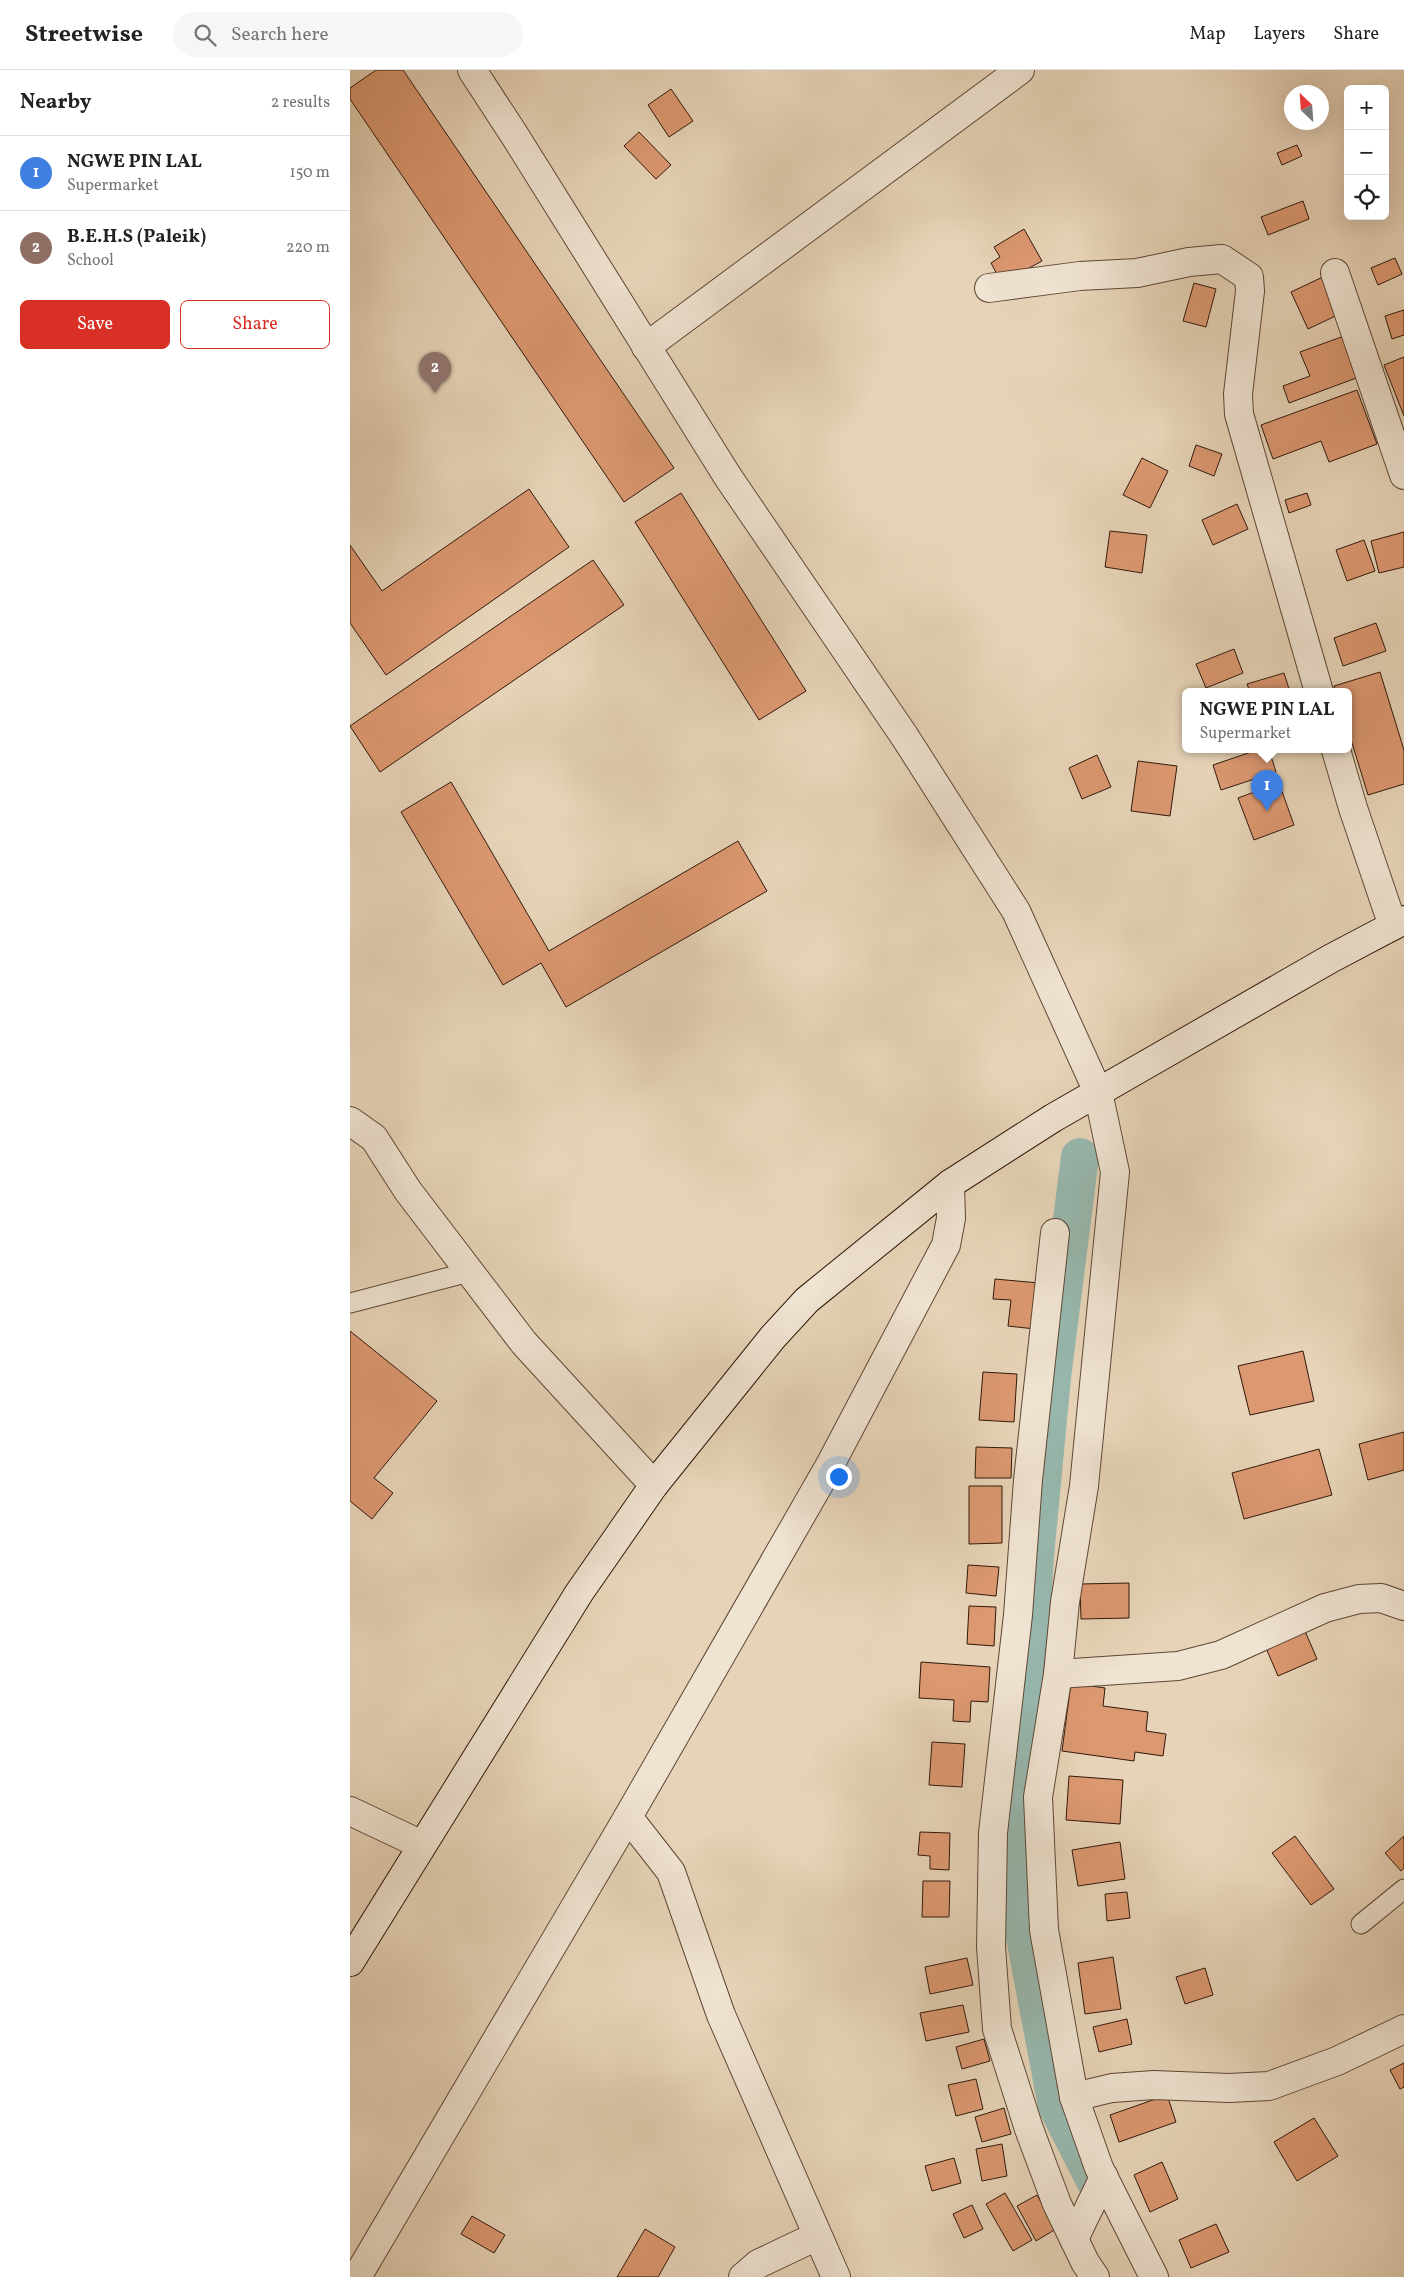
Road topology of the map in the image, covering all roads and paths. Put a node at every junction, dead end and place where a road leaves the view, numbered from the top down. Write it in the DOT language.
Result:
graph roads {
  1 [pos="472,70"];
  2 [pos="1020,70"];
  3 [pos="1335,273"];
  4 [pos="989,288"];
  5 [pos="646,347"];
  6 [pos="1404,475"];
  7 [pos="1318,688"];
  8 [pos="1337,753"];
  9 [pos="1399,923"];
  10 [pos="1098,1092"];
  11 [pos="350,1121"];
  12 [pos="950,1184"];
  13 [pos="1055,1233"];
  14 [pos="469,1272"];
  15 [pos="350,1303"];
  16 [pos="654,1485"];
  17 [pos="1404,1606"];
  18 [pos="1058,1674"];
  19 [pos="350,1811"];
  20 [pos="628,1817"];
  21 [pos="422,1845"];
  22 [pos="1404,1889"];
  23 [pos="1361,1924"];
  24 [pos="350,1962"];
  25 [pos="1404,2029"];
  26 [pos="1074,2097"];
  27 [pos="1098,2188"];
  28 [pos="817,2236"];
  29 [pos="1074,2239"];
  30 [pos="357,2277"];
  31 [pos="743,2277"];
  32 [pos="836,2277"];
  33 [pos="1095,2277"];
  34 [pos="1154,2277"];
  1 -- 5 [label="street"];
  2 -- 5 [label="street"];
  3 -- 6 [label="street"];
  4 -- 7 [label="street"];
  5 -- 10 [label="street"];
  8 -- 9 [label="street"];
  9 -- 10 [label="street"];
  10 -- 12 [label="street"];
  10 -- 18 [label="street"];
  11 -- 14 [label="street"];
  12 -- 16 [label="street"];
  12 -- 20 [label="street"];
  13 -- 29 [label="street"];
  14 -- 15 [label="lane"];
  14 -- 16 [label="street"];
  16 -- 21 [label="street"];
  17 -- 18 [label="street"];
  18 -- 26 [label="street"];
  19 -- 21 [label="street"];
  20 -- 28 [label="street"];
  20 -- 30 [label="street"];
  21 -- 24 [label="street"];
  22 -- 23 [label="lane"];
  25 -- 26 [label="street"];
  26 -- 27 [label="street"];
  27 -- 29 [label="street"];
  27 -- 34 [label="street"];
  28 -- 31 [label="street"];
  28 -- 32 [label="street"];
  29 -- 33 [label="street"];
}
